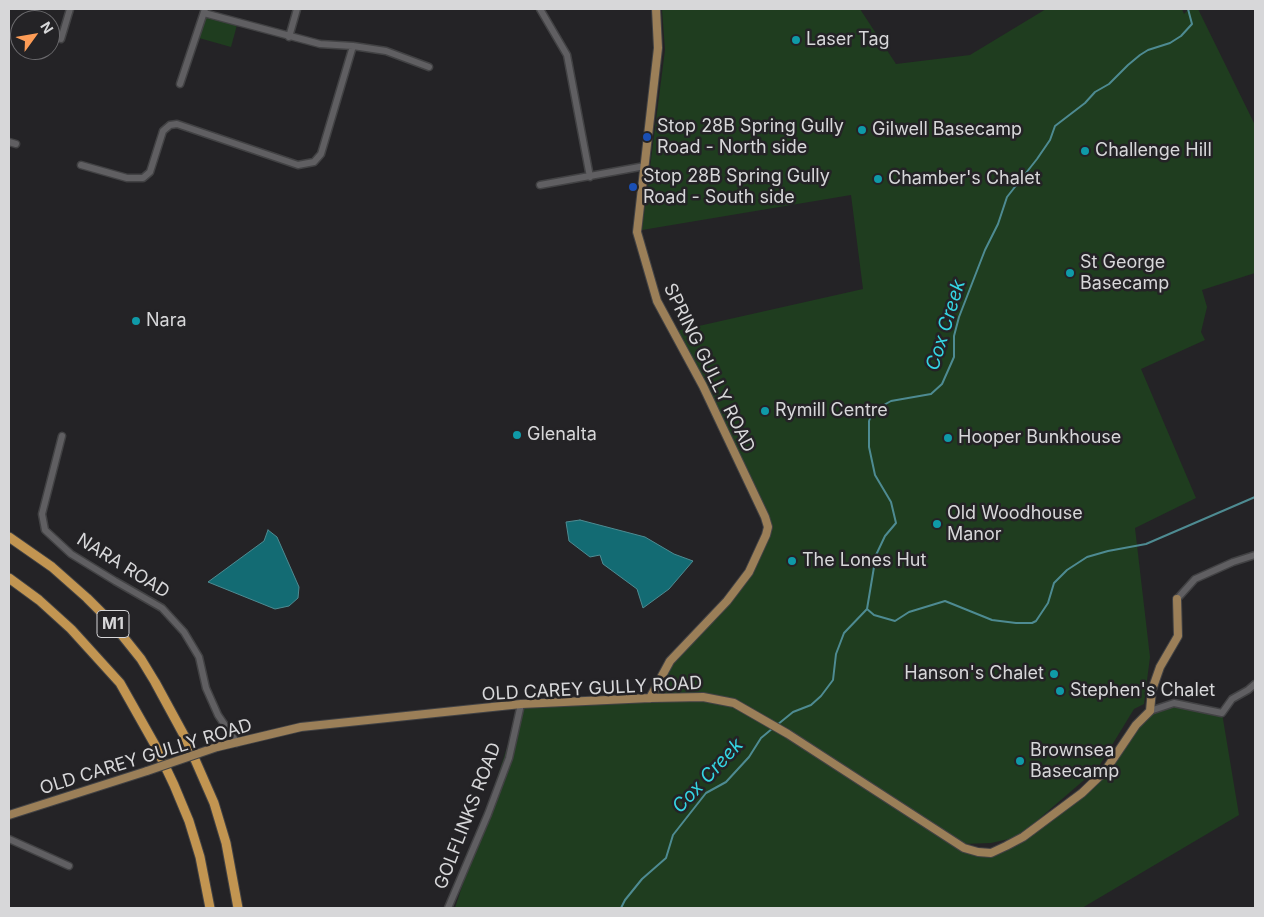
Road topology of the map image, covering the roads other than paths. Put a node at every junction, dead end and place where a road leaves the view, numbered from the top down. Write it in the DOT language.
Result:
graph roads {
  1 [pos="70,9"];
  2 [pos="297,9"];
  3 [pos="540,9"];
  4 [pos="656,9"];
  5 [pos="204,11"];
  6 [pos="289,37"];
  7 [pos="61,40"];
  8 [pos="353,46"];
  9 [pos="429,67"];
  10 [pos="180,84"];
  11 [pos="9,142"];
  12 [pos="16,144"];
  13 [pos="82,165"];
  14 [pos="645,166"];
  15 [pos="590,177"];
  16 [pos="540,185"];
  17 [pos="62,436"];
  18 [pos="9,537"];
  19 [pos="1255,555"];
  20 [pos="9,578"];
  21 [pos="1177,599"];
  22 [pos="1255,684"];
  23 [pos="650,698"];
  24 [pos="521,704"];
  25 [pos="1150,711"];
  26 [pos="237,742"];
  27 [pos="9,815"];
  28 [pos="9,839"];
  29 [pos="69,866"];
  30 [pos="210,908"];
  31 [pos="238,908"];
  32 [pos="448,908"];
  1 -- 7 [label="street"];
  2 -- 6 [label="street"];
  3 -- 15 [label="street"];
  4 -- 14 [label="main road, SPRING GULLY ROAD"];
  5 -- 6 [label="street"];
  5 -- 10 [label="street"];
  6 -- 8 [label="street"];
  8 -- 9 [label="street"];
  8 -- 13 [label="street"];
  11 -- 12 [label="street"];
  14 -- 15 [label="street"];
  14 -- 23 [label="main road, SPRING GULLY ROAD"];
  15 -- 16 [label="street"];
  17 -- 26 [label="street, NARA ROAD"];
  18 -- 31 [label="highway, M1"];
  19 -- 21 [label="street"];
  20 -- 30 [label="highway, M1"];
  21 -- 25 [label="main road"];
  22 -- 25 [label="street"];
  23 -- 24 [label="main road, OLD CAREY GULLY ROAD"];
  23 -- 25 [label="main road, OLD CAREY GULLY ROAD"];
  24 -- 26 [label="main road, OLD CAREY GULLY ROAD"];
  24 -- 32 [label="street, GOLFLINKS ROAD"];
  26 -- 27 [label="main road, OLD CAREY GULLY ROAD, bridge"];
  28 -- 29 [label="street"];
}
